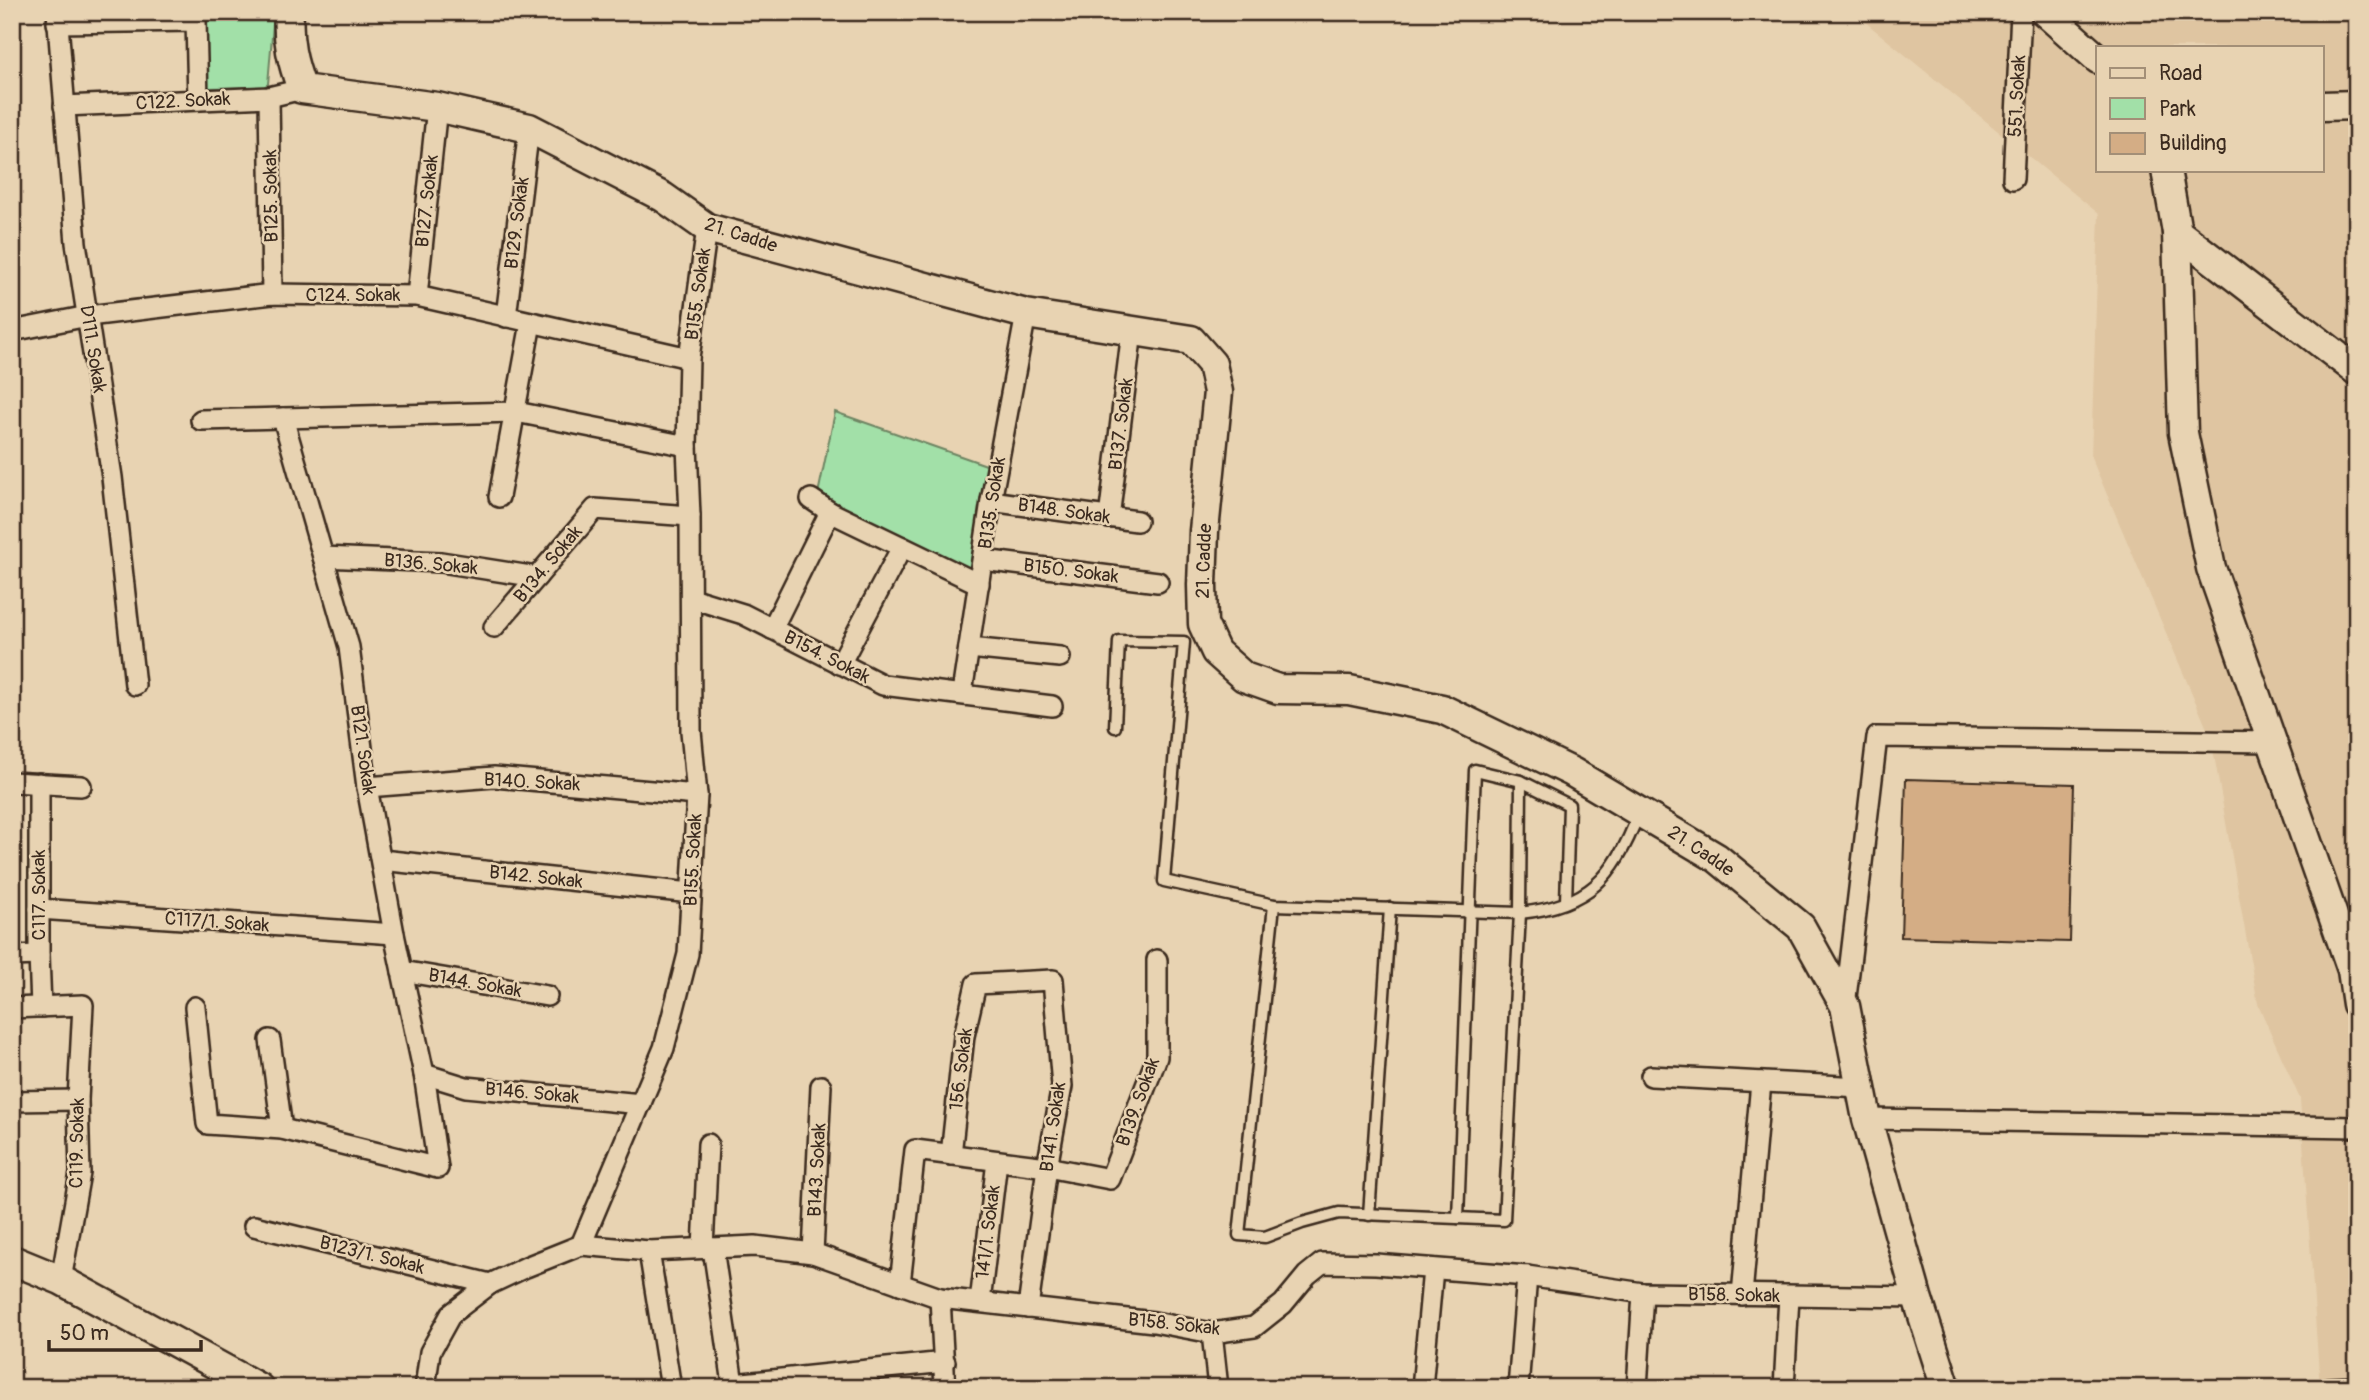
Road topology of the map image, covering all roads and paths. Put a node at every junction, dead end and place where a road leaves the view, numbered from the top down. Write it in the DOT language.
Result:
graph roads {
  1 [pos="289,12"];
  2 [pos="2021,12"];
  3 [pos="2045,12"];
  4 [pos="57,17"];
  5 [pos="2096,57"];
  6 [pos="302,89"];
  7 [pos="269,97"];
  8 [pos="198,100"];
  9 [pos="2357,105"];
  10 [pos="64,106"];
  11 [pos="2324,106"];
  12 [pos="437,107"];
  13 [pos="529,128"];
  14 [pos="2166,172"];
  15 [pos="2013,179"];
  16 [pos="707,228"];
  17 [pos="2177,232"];
  18 [pos="272,294"];
  19 [pos="417,296"];
  20 [pos="1026,314"];
  21 [pos="88,316"];
  22 [pos="506,317"];
  23 [pos="531,323"];
  24 [pos="12,331"];
  25 [pos="1132,331"];
  26 [pos="689,358"];
  27 [pos="2357,371"];
  28 [pos="516,411"];
  29 [pos="283,418"];
  30 [pos="201,420"];
  31 [pos="687,446"];
  32 [pos="499,497"];
  33 [pos="811,499"];
  34 [pos="991,501"];
  35 [pos="830,512"];
  36 [pos="690,516"];
  37 [pos="1110,518"];
  38 [pos="1137,521"];
  39 [pos="902,547"];
  40 [pos="323,557"];
  41 [pos="983,560"];
  42 [pos="537,577"];
  43 [pos="1158,582"];
  44 [pos="979,584"];
  45 [pos="691,598"];
  46 [pos="494,627"];
  47 [pos="772,629"];
  48 [pos="969,648"];
  49 [pos="1060,657"];
  50 [pos="840,664"];
  51 [pos="135,685"];
  52 [pos="962,694"];
  53 [pos="1052,706"];
  54 [pos="1115,727"];
  55 [pos="2272,743"];
  56 [pos="1521,781"];
  57 [pos="12,782"];
  58 [pos="39,783"];
  59 [pos="81,786"];
  60 [pos="367,787"];
  61 [pos="697,795"];
  62 [pos="1639,812"];
  63 [pos="381,860"];
  64 [pos="691,893"];
  65 [pos="1566,902"];
  66 [pos="1274,905"];
  67 [pos="1390,908"];
  68 [pos="39,909"];
  69 [pos="1469,911"];
  70 [pos="1520,913"];
  71 [pos="394,934"];
  72 [pos="39,955"];
  73 [pos="12,956"];
  74 [pos="1157,960"];
  75 [pos="402,971"];
  76 [pos="976,985"];
  77 [pos="547,996"];
  78 [pos="2357,1004"];
  79 [pos="1845,1006"];
  80 [pos="41,1007"];
  81 [pos="195,1007"];
  82 [pos="12,1008"];
  83 [pos="270,1040"];
  84 [pos="424,1074"];
  85 [pos="1651,1076"];
  86 [pos="1761,1082"];
  87 [pos="821,1086"];
  88 [pos="1861,1087"];
  89 [pos="78,1100"];
  90 [pos="12,1101"];
  91 [pos="641,1104"];
  92 [pos="1867,1119"];
  93 [pos="2357,1127"];
  94 [pos="282,1129"];
  95 [pos="708,1144"];
  96 [pos="951,1155"];
  97 [pos="997,1161"];
  98 [pos="1047,1167"];
  99 [pos="1369,1215"];
  100 [pos="1458,1218"];
  101 [pos="254,1226"];
  102 [pos="581,1245"];
  103 [pos="708,1248"];
  104 [pos="649,1251"];
  105 [pos="813,1253"];
  106 [pos="12,1260"];
  107 [pos="1433,1269"];
  108 [pos="1527,1276"];
  109 [pos="61,1280"];
  110 [pos="490,1284"];
  111 [pos="900,1284"];
  112 [pos="1643,1293"];
  113 [pos="1742,1295"];
  114 [pos="1789,1296"];
  115 [pos="1917,1297"];
  116 [pos="940,1298"];
  117 [pos="980,1303"];
  118 [pos="1028,1308"];
  119 [pos="1212,1333"];
  120 [pos="945,1362"];
  121 [pos="863,1379"];
  122 [pos="790,1383"];
  123 [pos="2357,1387"];
  124 [pos="259,1388"];
  125 [pos="425,1388"];
  126 [pos="671,1388"];
  127 [pos="946,1388"];
  128 [pos="1218,1388"];
  129 [pos="1422,1388"];
  130 [pos="1518,1388"];
  131 [pos="1637,1388"];
  132 [pos="1784,1388"];
  133 [pos="1946,1388"];
  134 [pos="2329,1388"];
  1 -- 6 [label="main road"];
  2 -- 15 [label="street, 551. Sokak"];
  3 -- 5 [label="main road"];
  4 -- 8 [label="street"];
  4 -- 10 [label="street, D111. Sokak"];
  6 -- 7 [label="street, C122. Sokak"];
  6 -- 12 [label="main road, 21. Cadde"];
  7 -- 8 [label="street, C122. Sokak"];
  7 -- 18 [label="street, B125. Sokak"];
  8 -- 10 [label="street, C122. Sokak"];
  9 -- 11 [label="main road"];
  10 -- 21 [label="street, D111. Sokak"];
  12 -- 13 [label="main road, 21. Cadde"];
  12 -- 19 [label="street, B127. Sokak"];
  13 -- 16 [label="main road, 21. Cadde"];
  13 -- 22 [label="street, B129. Sokak"];
  14 -- 17 [label="main road"];
  16 -- 20 [label="main road, 21. Cadde"];
  16 -- 26 [label="street, B155. Sokak"];
  17 -- 27 [label="main road"];
  17 -- 55 [label="main road"];
  18 -- 19 [label="street, C124. Sokak"];
  18 -- 21 [label="street, C124. Sokak"];
  19 -- 22 [label="street, C124. Sokak"];
  20 -- 25 [label="main road, 21. Cadde"];
  20 -- 34 [label="street, B135. Sokak"];
  21 -- 24 [label="street, C124. Sokak"];
  21 -- 51 [label="street, D111. Sokak"];
  22 -- 23 [label="street, C124. Sokak"];
  23 -- 26 [label="street, C124. Sokak"];
  23 -- 28 [label="street"];
  25 -- 37 [label="street, B137. Sokak"];
  25 -- 62 [label="main road, 21. Cadde"];
  26 -- 31 [label="street, B155. Sokak"];
  28 -- 29 [label="street"];
  28 -- 31 [label="street"];
  28 -- 32 [label="street"];
  29 -- 30 [label="street"];
  29 -- 40 [label="street, B121. Sokak"];
  31 -- 36 [label="street, B155. Sokak"];
  33 -- 35 [label="street"];
  34 -- 37 [label="street, B148. Sokak"];
  34 -- 41 [label="street, B135. Sokak"];
  35 -- 39 [label="street"];
  35 -- 47 [label="street"];
  36 -- 42 [label="street, B134. Sokak"];
  36 -- 45 [label="street, B155. Sokak"];
  37 -- 38 [label="street, B148. Sokak"];
  39 -- 44 [label="street"];
  39 -- 50 [label="street"];
  40 -- 42 [label="street, B136. Sokak"];
  40 -- 60 [label="street, B121. Sokak"];
  41 -- 43 [label="street, B150. Sokak"];
  41 -- 44 [label="street, B135. Sokak"];
  42 -- 46 [label="street, B134. Sokak"];
  44 -- 48 [label="street, B135. Sokak"];
  45 -- 47 [label="street, B154. Sokak"];
  45 -- 61 [label="street, B155. Sokak"];
  47 -- 50 [label="street, B154. Sokak"];
  48 -- 49 [label="street"];
  48 -- 52 [label="street, B135. Sokak"];
  50 -- 52 [label="street, B154. Sokak"];
  52 -- 53 [label="street, B154. Sokak"];
  54 -- 66 [label="lane"];
  55 -- 78 [label="main road"];
  55 -- 79 [label="street"];
  56 -- 65 [label="lane"];
  56 -- 69 [label="lane"];
  56 -- 70 [label="lane"];
  57 -- 58 [label="street"];
  58 -- 59 [label="street"];
  58 -- 68 [label="street, C117. Sokak"];
  60 -- 61 [label="street, B140. Sokak"];
  60 -- 63 [label="street, B121. Sokak"];
  61 -- 64 [label="street, B155. Sokak"];
  62 -- 65 [label="lane"];
  62 -- 79 [label="main road, 21. Cadde"];
  63 -- 64 [label="street, B142. Sokak"];
  63 -- 71 [label="street, B121. Sokak"];
  64 -- 91 [label="street, B155. Sokak"];
  65 -- 70 [label="lane"];
  66 -- 67 [label="lane"];
  66 -- 99 [label="lane"];
  67 -- 69 [label="lane"];
  67 -- 99 [label="lane"];
  68 -- 71 [label="street, C117/1. Sokak"];
  68 -- 72 [label="street, C117. Sokak"];
  69 -- 70 [label="lane"];
  69 -- 100 [label="lane"];
  70 -- 100 [label="lane"];
  71 -- 75 [label="street, B121. Sokak"];
  72 -- 73 [label="street"];
  72 -- 80 [label="street, C117. Sokak"];
  74 -- 98 [label="street, B139. Sokak"];
  75 -- 77 [label="street, B144. Sokak"];
  75 -- 84 [label="street, B121. Sokak"];
  76 -- 96 [label="street, 156. Sokak"];
  76 -- 98 [label="street, B141. Sokak"];
  79 -- 88 [label="main road, 21. Cadde"];
  80 -- 82 [label="street"];
  80 -- 89 [label="street, C119. Sokak"];
  81 -- 94 [label="street"];
  83 -- 94 [label="street"];
  84 -- 91 [label="street, B146. Sokak"];
  84 -- 94 [label="street, B121. Sokak"];
  85 -- 86 [label="street"];
  86 -- 88 [label="street"];
  86 -- 113 [label="street"];
  87 -- 105 [label="street, B143. Sokak"];
  88 -- 92 [label="main road, 21. Cadde"];
  89 -- 90 [label="street"];
  89 -- 109 [label="street, C119. Sokak"];
  91 -- 102 [label="street, B155. Sokak"];
  92 -- 93 [label="street"];
  92 -- 115 [label="main road, 21. Cadde"];
  95 -- 103 [label="street"];
  96 -- 97 [label="street"];
  96 -- 111 [label="street"];
  97 -- 98 [label="street"];
  97 -- 117 [label="street, 141/1. Sokak"];
  98 -- 118 [label="street, B141. Sokak"];
  99 -- 100 [label="lane"];
  101 -- 110 [label="street, B123/1. Sokak"];
  102 -- 104 [label="street, B158. Sokak"];
  102 -- 110 [label="street"];
  103 -- 104 [label="street, B158. Sokak"];
  103 -- 105 [label="street, B158. Sokak"];
  103 -- 122 [label="street"];
  104 -- 126 [label="street"];
  105 -- 111 [label="street, B158. Sokak"];
  106 -- 109 [label="main road"];
  107 -- 108 [label="street, B158. Sokak"];
  107 -- 119 [label="street, B158. Sokak"];
  107 -- 129 [label="street"];
  108 -- 112 [label="street, B158. Sokak"];
  108 -- 130 [label="street"];
  109 -- 124 [label="main road"];
  110 -- 125 [label="street"];
  111 -- 116 [label="street, B158. Sokak"];
  112 -- 113 [label="street, B158. Sokak"];
  112 -- 131 [label="street"];
  113 -- 114 [label="street, B158. Sokak"];
  114 -- 115 [label="street, B158. Sokak"];
  114 -- 132 [label="street"];
  115 -- 133 [label="main road, 21. Cadde"];
  116 -- 117 [label="street, B158. Sokak"];
  116 -- 120 [label="street"];
  117 -- 118 [label="street, B158. Sokak"];
  118 -- 119 [label="street, B158. Sokak"];
  119 -- 128 [label="street"];
  120 -- 121 [label="street"];
  120 -- 127 [label="street"];
  121 -- 122 [label="street"];
  123 -- 134 [label="street"];
}
